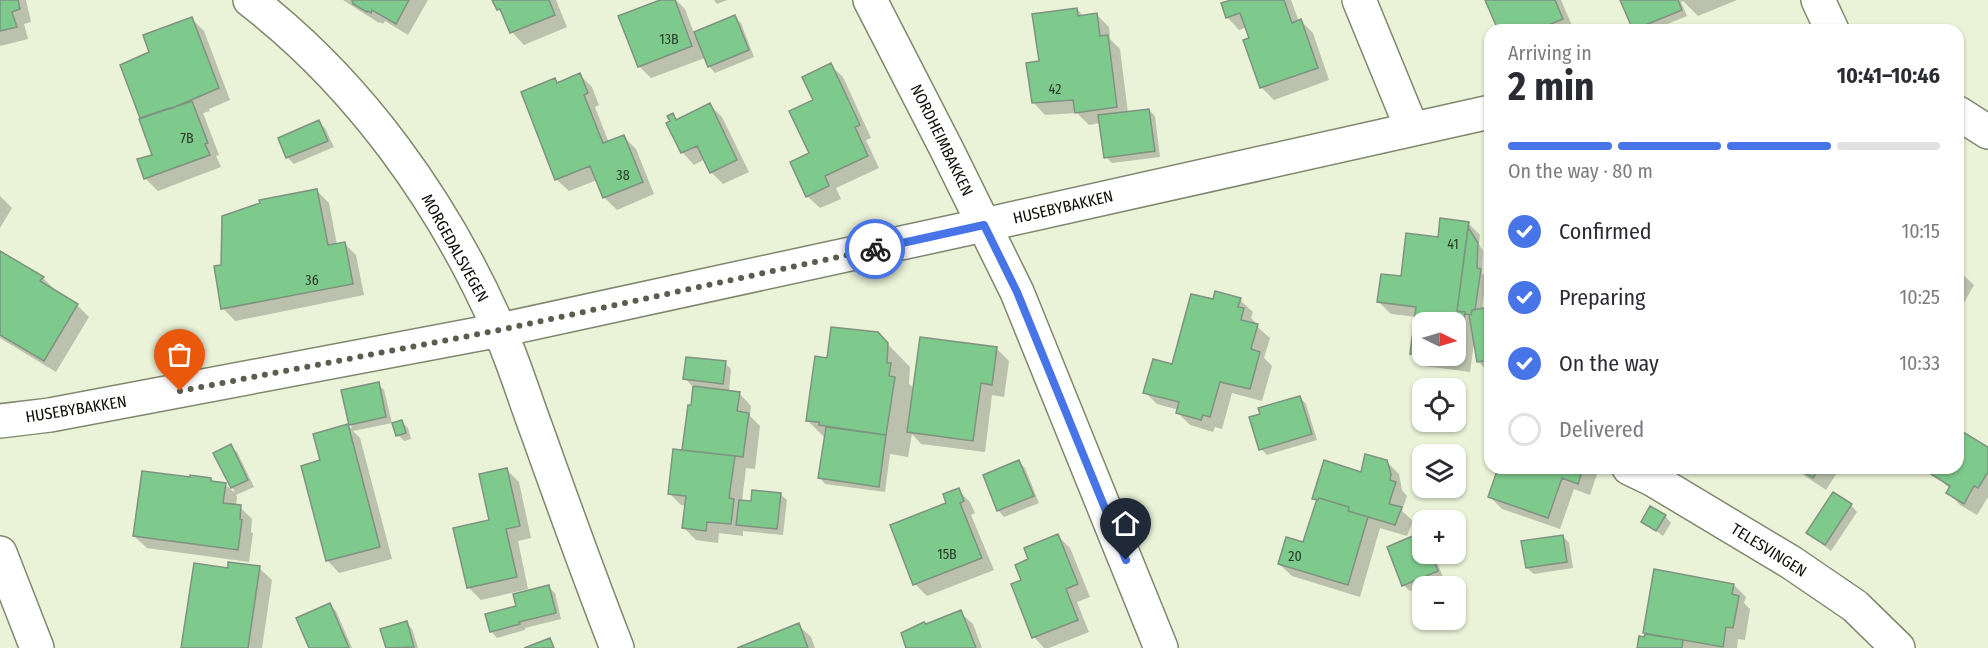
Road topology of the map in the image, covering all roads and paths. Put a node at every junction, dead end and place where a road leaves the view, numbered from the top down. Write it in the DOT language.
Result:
graph roads {
  1 [pos="250,0"];
  2 [pos="870,0"];
  3 [pos="1359,0"];
  4 [pos="1818,0"];
  5 [pos="1829,24"];
  6 [pos="1484,113"];
  7 [pos="1964,117"];
  8 [pos="1412,129"];
  9 [pos="1988,132"];
  10 [pos="984,225"];
  11 [pos="500,330"];
  12 [pos="0,421"];
  13 [pos="1642,474"];
  14 [pos="0,553"];
  15 [pos="37,648"];
  16 [pos="617,648"];
  17 [pos="1161,648"];
  18 [pos="1898,648"];
  1 -- 11 [label="street, MORGEDALSVEGEN"];
  2 -- 10 [label="street, NORDHEIMBAKKEN"];
  3 -- 8 [label="street"];
  4 -- 5 [label="street"];
  6 -- 8 [label="street, HUSEBYBAKKEN"];
  7 -- 9 [label="street"];
  8 -- 10 [label="street, HUSEBYBAKKEN"];
  10 -- 11 [label="street, HUSEBYBAKKEN"];
  10 -- 17 [label="street, NORDHEIMBAKKEN"];
  11 -- 12 [label="street, HUSEBYBAKKEN"];
  11 -- 16 [label="street, MORGEDALSVEGEN"];
  13 -- 18 [label="street, TELESVINGEN"];
  14 -- 15 [label="street"];
}
